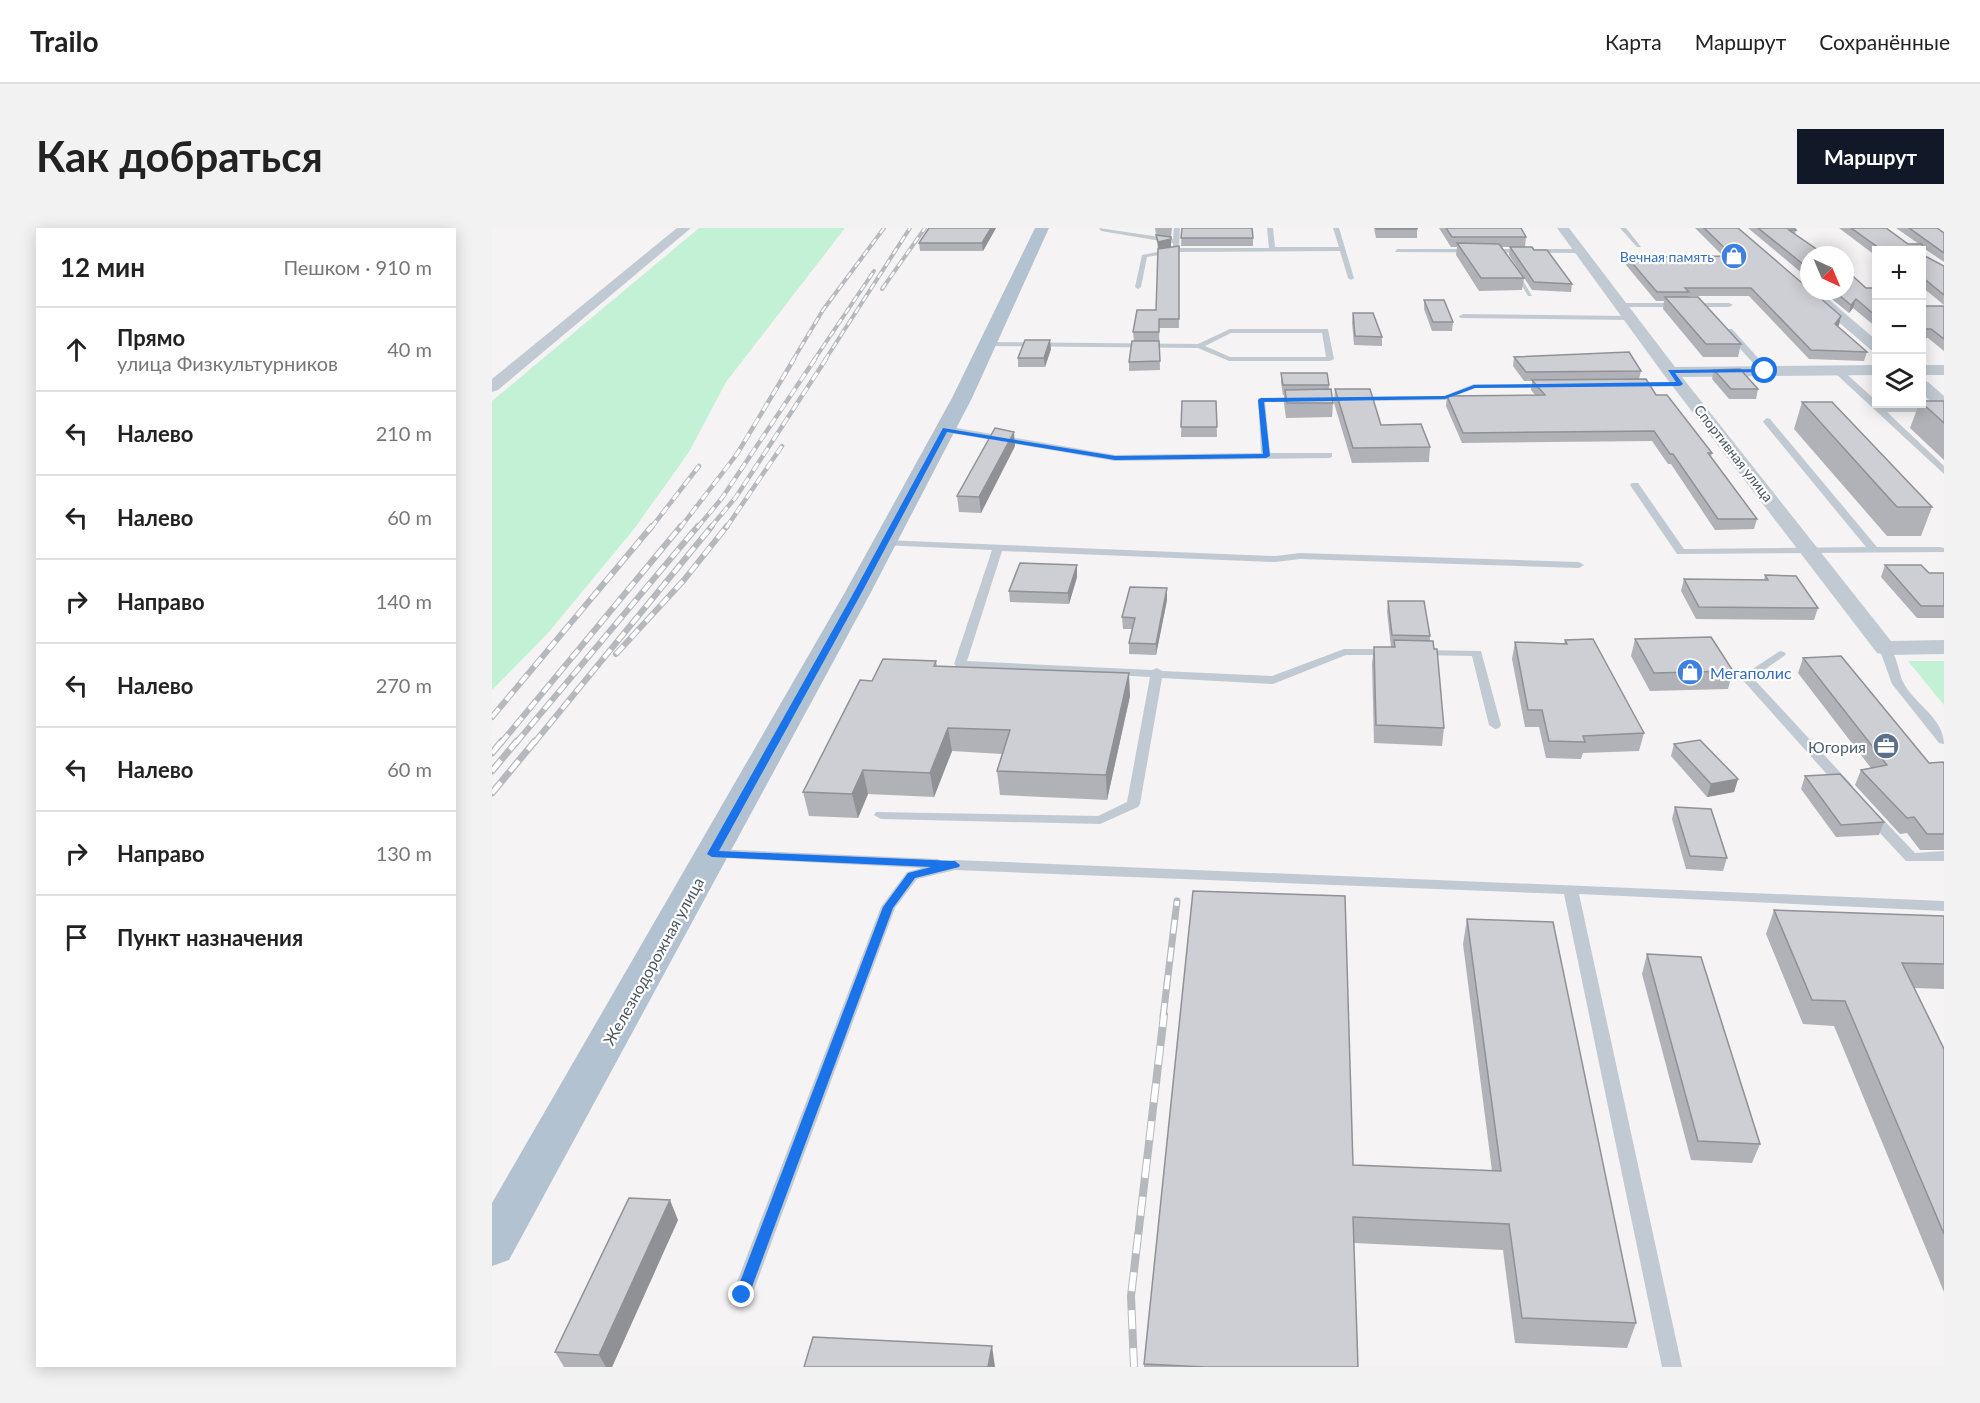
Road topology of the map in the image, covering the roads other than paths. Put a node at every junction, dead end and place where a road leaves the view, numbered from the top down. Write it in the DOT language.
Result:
graph roads {
  1 [pos="685,228"];
  2 [pos="1042,228"];
  3 [pos="1177,228"];
  4 [pos="1270,228"];
  5 [pos="1336,228"];
  6 [pos="1563,228"];
  7 [pos="1623,228"];
  8 [pos="1101,229"];
  9 [pos="1176,242"];
  10 [pos="1639,246"];
  11 [pos="1343,249"];
  12 [pos="1176,250"];
  13 [pos="1272,250"];
  14 [pos="1397,251"];
  15 [pos="1501,251"];
  16 [pos="1580,251"];
  17 [pos="1351,278"];
  18 [pos="1138,287"];
  19 [pos="1530,295"];
  20 [pos="1822,300"];
  21 [pos="1706,305"];
  22 [pos="1729,305"];
  23 [pos="1625,311"];
  24 [pos="1713,313"];
  25 [pos="1463,316"];
  26 [pos="1720,321"];
  27 [pos="987,344"];
  28 [pos="1872,344"];
  29 [pos="1199,346"];
  30 [pos="1838,370"];
  31 [pos="1872,370"];
  32 [pos="1926,370"];
  33 [pos="1944,370"];
  34 [pos="1765,371"];
  35 [pos="1675,378"];
  36 [pos="1623,385"];
  37 [pos="1554,386"];
  38 [pos="492,387"];
  39 [pos="1926,388"];
  40 [pos="1942,402"];
  41 [pos="1880,410"];
  42 [pos="1767,421"];
  43 [pos="945,429"];
  44 [pos="1329,455"];
  45 [pos="1266,456"];
  46 [pos="1944,471"];
  47 [pos="1635,485"];
  48 [pos="884,543"];
  49 [pos="998,548"];
  50 [pos="1940,549"];
  51 [pos="1874,550"];
  52 [pos="1810,551"];
  53 [pos="1579,565"];
  54 [pos="1944,647"];
  55 [pos="1885,648"];
  56 [pos="1780,654"];
  57 [pos="1157,672"];
  58 [pos="1495,725"];
  59 [pos="1944,740"];
  60 [pos="881,815"];
  61 [pos="712,854"];
  62 [pos="1944,856"];
  63 [pos="955,865"];
  64 [pos="1570,889"];
  65 [pos="1943,908"];
  66 [pos="492,1245"];
  67 [pos="742,1295"];
  68 [pos="1672,1367"];
  1 -- 38 [label="street"];
  2 -- 27 [label="main road, Железнодорожная улица"];
  3 -- 9 [label="lane"];
  4 -- 13 [label="lane"];
  5 -- 11 [label="lane"];
  6 -- 16 [label="street, Спортивная улица"];
  7 -- 10 [label="lane"];
  8 -- 9 [label="lane"];
  9 -- 12 [label="lane"];
  11 -- 13 [label="lane"];
  11 -- 17 [label="lane"];
  12 -- 13 [label="lane"];
  12 -- 18 [label="lane"];
  14 -- 15 [label="lane"];
  15 -- 16 [label="lane"];
  15 -- 19 [label="lane"];
  16 -- 23 [label="street, Спортивная улица"];
  20 -- 28 [label="street"];
  21 -- 22 [label="lane"];
  21 -- 23 [label="lane"];
  21 -- 24 [label="lane"];
  23 -- 25 [label="lane"];
  23 -- 35 [label="street, Спортивная улица"];
  26 -- 34 [label="lane"];
  27 -- 29 [label="lane"];
  27 -- 43 [label="main road, Железнодорожная улица"];
  29 -- 29 [label="lane"];
  30 -- 31 [label="street"];
  30 -- 34 [label="street"];
  30 -- 41 [label="lane"];
  32 -- 33 [label="street"];
  34 -- 35 [label="street"];
  35 -- 36 [label="lane"];
  35 -- 52 [label="street, Спортивная улица"];
  37 -- 45 [label="lane"];
  39 -- 40 [label="street"];
  40 -- 41 [label="lane"];
  41 -- 46 [label="lane"];
  42 -- 51 [label="lane"];
  43 -- 45 [label="lane"];
  43 -- 48 [label="main road, Железнодорожная улица"];
  44 -- 45 [label="lane"];
  47 -- 52 [label="lane"];
  48 -- 49 [label="lane"];
  48 -- 61 [label="main road, Железнодорожная улица"];
  49 -- 53 [label="lane"];
  49 -- 57 [label="lane"];
  50 -- 51 [label="lane"];
  51 -- 52 [label="lane"];
  52 -- 55 [label="street, Спортивная улица"];
  54 -- 55 [label="street"];
  55 -- 59 [label="lane"];
  56 -- 62 [label="lane"];
  57 -- 58 [label="lane"];
  57 -- 60 [label="lane"];
  61 -- 63 [label="lane"];
  61 -- 66 [label="main road, Железнодорожная улица"];
  63 -- 64 [label="lane"];
  63 -- 67 [label="lane"];
  64 -- 65 [label="lane"];
  64 -- 68 [label="lane"];
}
